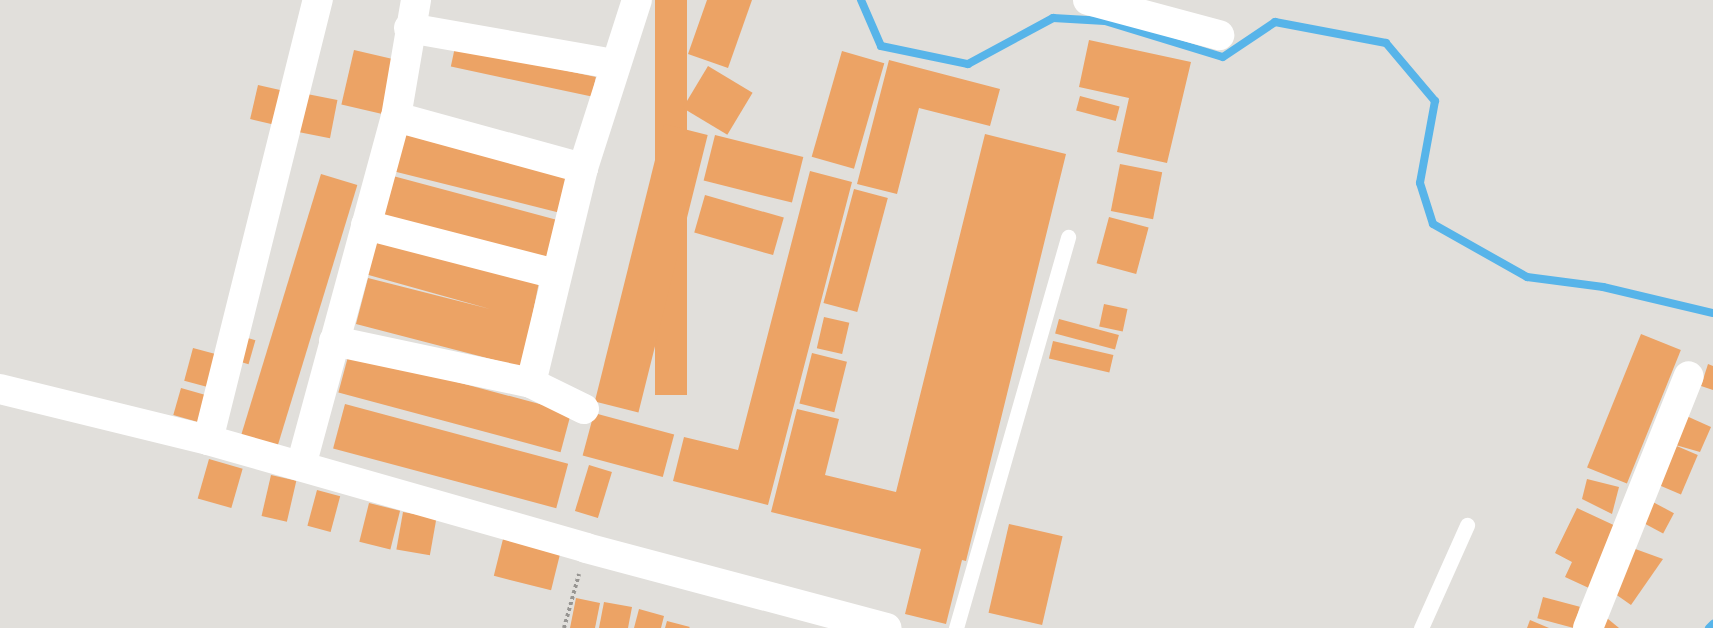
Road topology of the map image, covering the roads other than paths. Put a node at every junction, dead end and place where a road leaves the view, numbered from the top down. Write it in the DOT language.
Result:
graph roads {
  1 [pos="318,0"];
  2 [pos="637,0"];
  3 [pos="1088,0"];
  4 [pos="413,14"];
  5 [pos="1219,35"];
  6 [pos="614,64"];
  7 [pos="396,117"];
  8 [pos="583,168"];
  9 [pos="366,225"];
  10 [pos="1068,237"];
  11 [pos="556,274"];
  12 [pos="334,341"];
  13 [pos="1689,376"];
  14 [pos="531,383"];
  15 [pos="0,389"];
  16 [pos="584,409"];
  17 [pos="208,440"];
  18 [pos="301,466"];
  19 [pos="1467,525"];
  20 [pos="887,628"];
  21 [pos="956,628"];
  22 [pos="1421,628"];
  23 [pos="1588,628"];
  1 -- 17 [label="street"];
  2 -- 6 [label="street"];
  3 -- 5 [label="street"];
  4 -- 6 [label="street"];
  4 -- 7 [label="street"];
  6 -- 8 [label="street"];
  7 -- 8 [label="street"];
  7 -- 9 [label="street"];
  8 -- 11 [label="street"];
  9 -- 11 [label="street"];
  9 -- 12 [label="street"];
  10 -- 21 [label="lane"];
  11 -- 14 [label="street"];
  12 -- 14 [label="street"];
  12 -- 18 [label="street"];
  13 -- 23 [label="street"];
  14 -- 16 [label="street"];
  15 -- 17 [label="street"];
  17 -- 18 [label="street"];
  18 -- 20 [label="street"];
  19 -- 22 [label="lane"];
}
